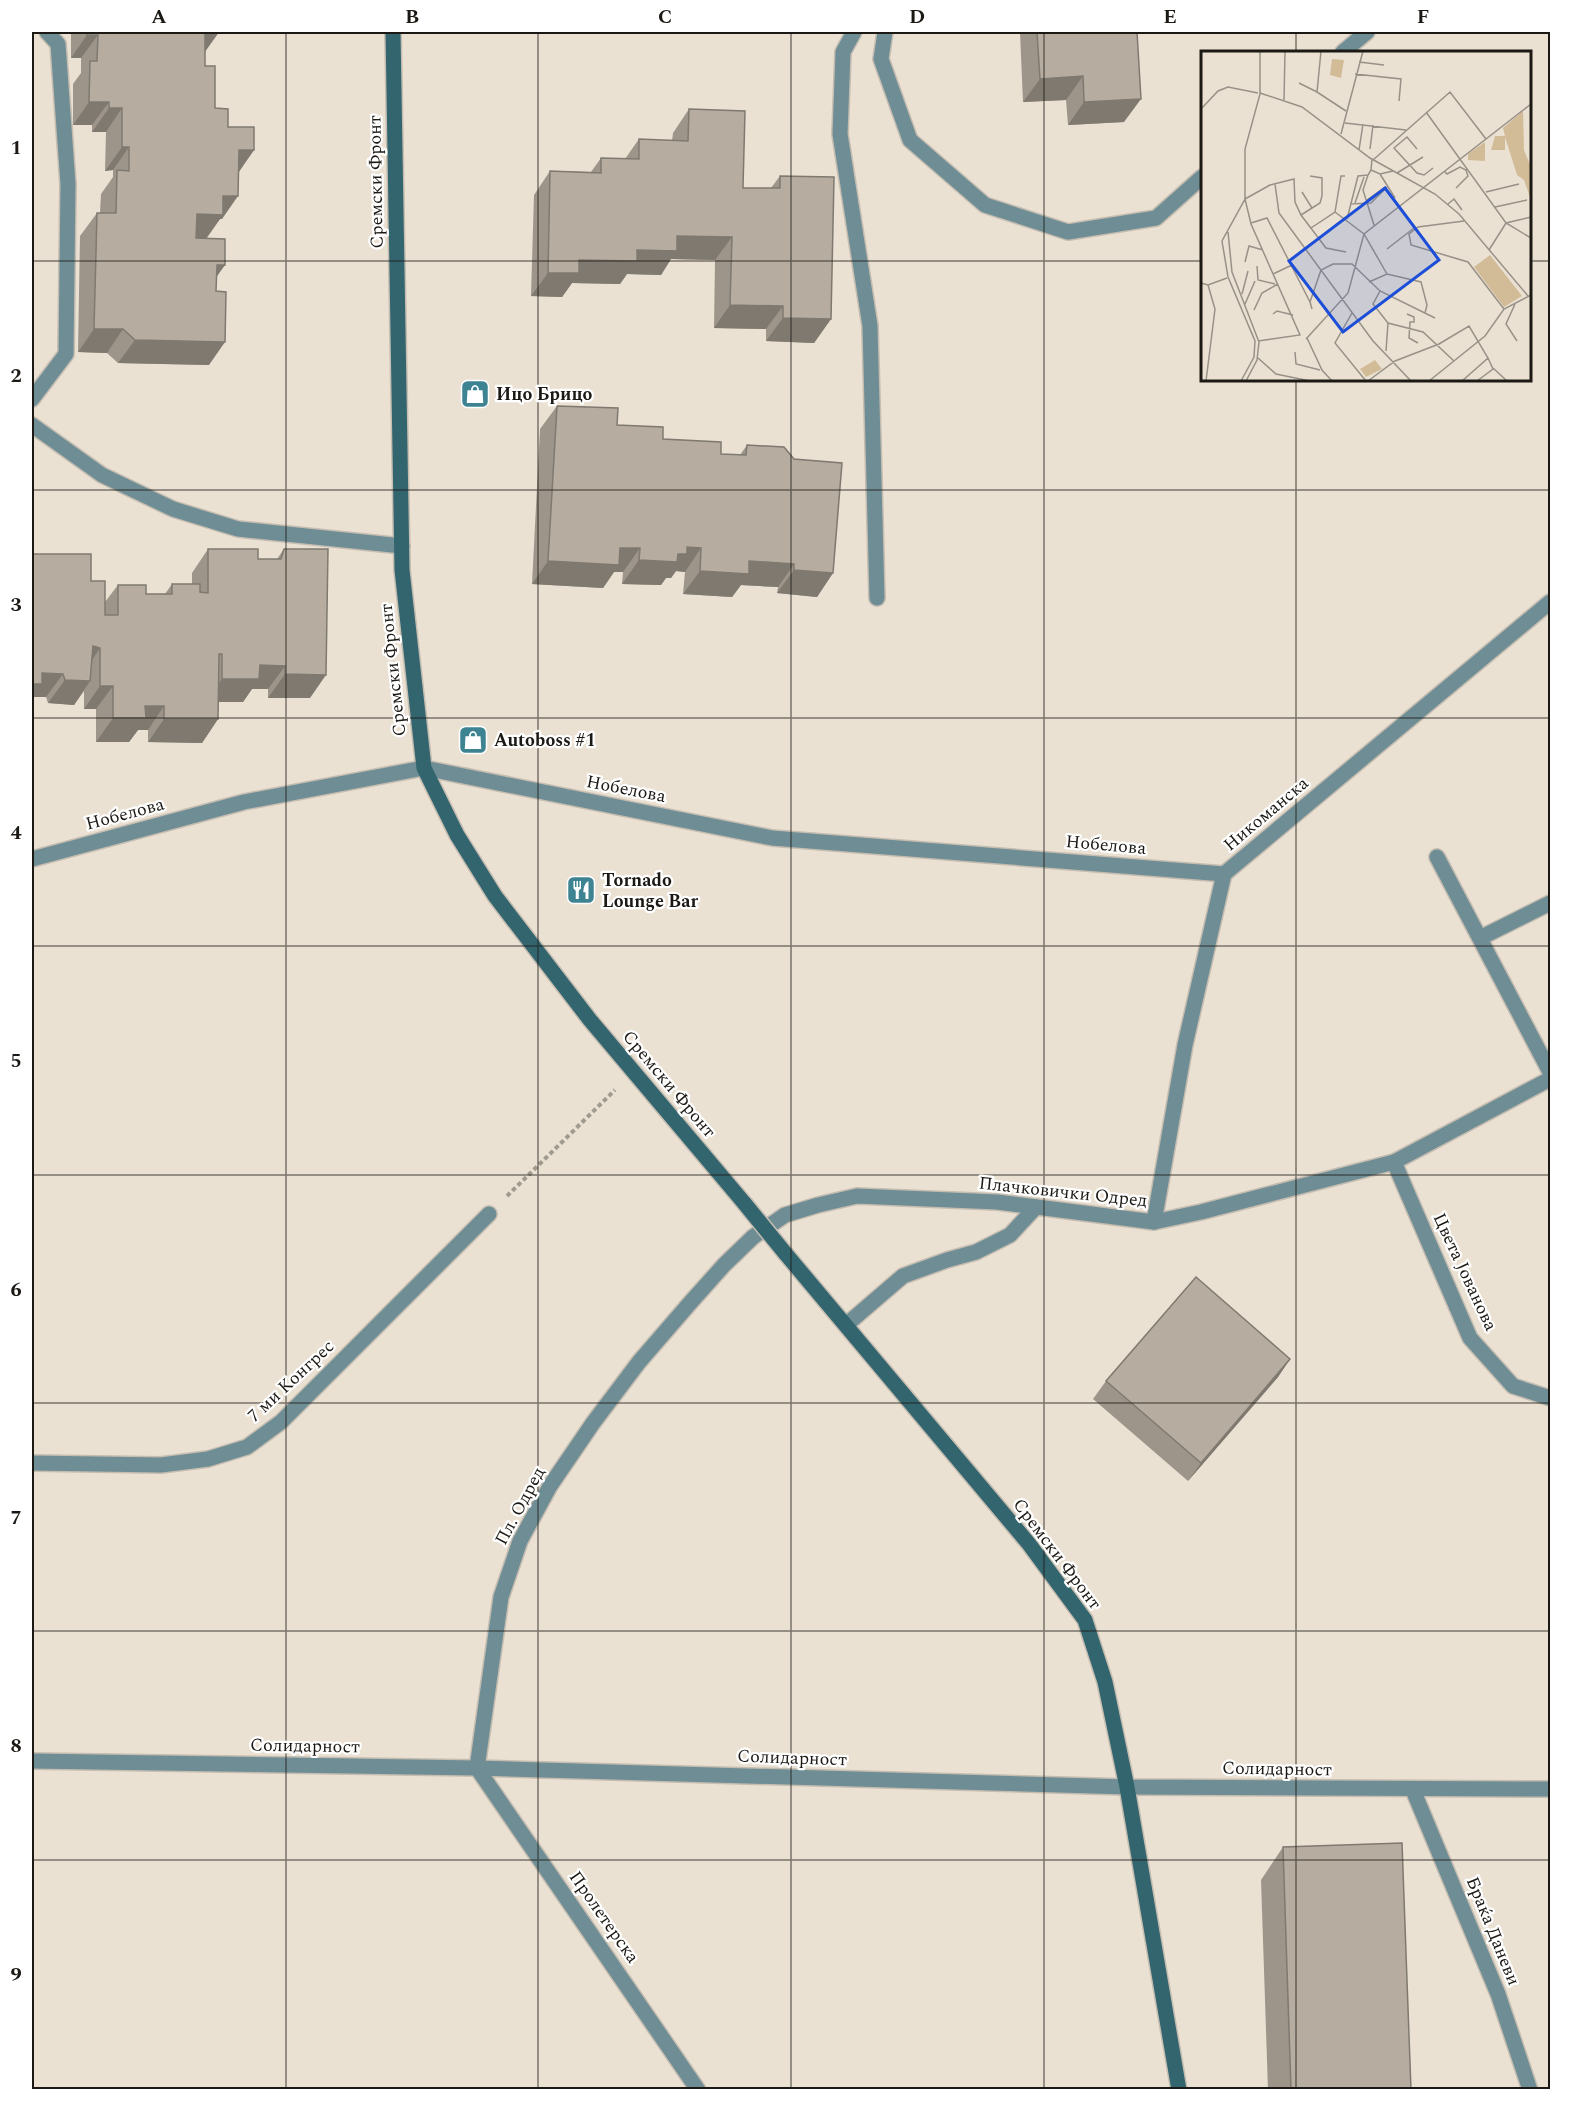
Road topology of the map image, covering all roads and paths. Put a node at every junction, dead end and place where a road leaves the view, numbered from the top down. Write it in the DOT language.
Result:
graph roads {
  1 [pos="47,32"];
  2 [pos="393,32"];
  3 [pos="854,32"];
  4 [pos="885,32"];
  5 [pos="1367,32"];
  6 [pos="1344,51"];
  7 [pos="1201,179"];
  8 [pos="32,399"];
  9 [pos="32,425"];
  10 [pos="402,546"];
  11 [pos="877,598"];
  12 [pos="1551,602"];
  13 [pos="424,768"];
  14 [pos="1437,857"];
  15 [pos="32,860"];
  16 [pos="1224,874"];
  17 [pos="1551,903"];
  18 [pos="1480,938"];
  19 [pos="634,1072"];
  20 [pos="1551,1072"];
  21 [pos="1551,1079"];
  22 [pos="1394,1162"];
  23 [pos="1036,1207"];
  24 [pos="489,1214"];
  25 [pos="1154,1222"];
  26 [pos="690,1303"];
  27 [pos="846,1325"];
  28 [pos="1551,1398"];
  29 [pos="32,1462"];
  30 [pos="32,1761"];
  31 [pos="477,1768"];
  32 [pos="1128,1787"];
  33 [pos="1551,1789"];
  34 [pos="1413,1790"];
  35 [pos="698,2090"];
  36 [pos="1179,2090"];
  37 [pos="1530,2090"];
  1 -- 8 [label="street"];
  2 -- 10 [label="street, Сремски Фронт"];
  3 -- 11 [label="street"];
  4 -- 7 [label="street"];
  5 -- 6 [label="street"];
  9 -- 10 [label="street"];
  10 -- 13 [label="street, Сремски Фронт"];
  12 -- 16 [label="street, Никоманска"];
  13 -- 15 [label="street, Нобелова"];
  13 -- 16 [label="street, Нобелова"];
  13 -- 19 [label="street, Сремски Фронт"];
  14 -- 18 [label="street"];
  16 -- 25 [label="street, Никоманска"];
  17 -- 18 [label="street"];
  18 -- 20 [label="street"];
  19 -- 24 [label="path"];
  19 -- 27 [label="street, Сремски Фронт, bridge"];
  21 -- 22 [label="street, Плачковички Одред"];
  22 -- 25 [label="street, Плачковички Одред"];
  22 -- 28 [label="street, Цвета Јованова"];
  23 -- 25 [label="street, Плачковички Одред"];
  23 -- 26 [label="street, Плачковички Одред"];
  23 -- 27 [label="street"];
  24 -- 29 [label="street, 7 ми Конгрес"];
  26 -- 31 [label="street, Пл. Одред"];
  27 -- 32 [label="street, Сремски Фронт"];
  30 -- 31 [label="street, Солидарност"];
  31 -- 32 [label="street, Солидарност"];
  31 -- 35 [label="street, Пролетерска"];
  32 -- 34 [label="street, Солидарност"];
  32 -- 36 [label="street, Сремски Фронт"];
  33 -- 34 [label="street, Солидарност"];
  34 -- 37 [label="street, Браќа Даневи"];
}
